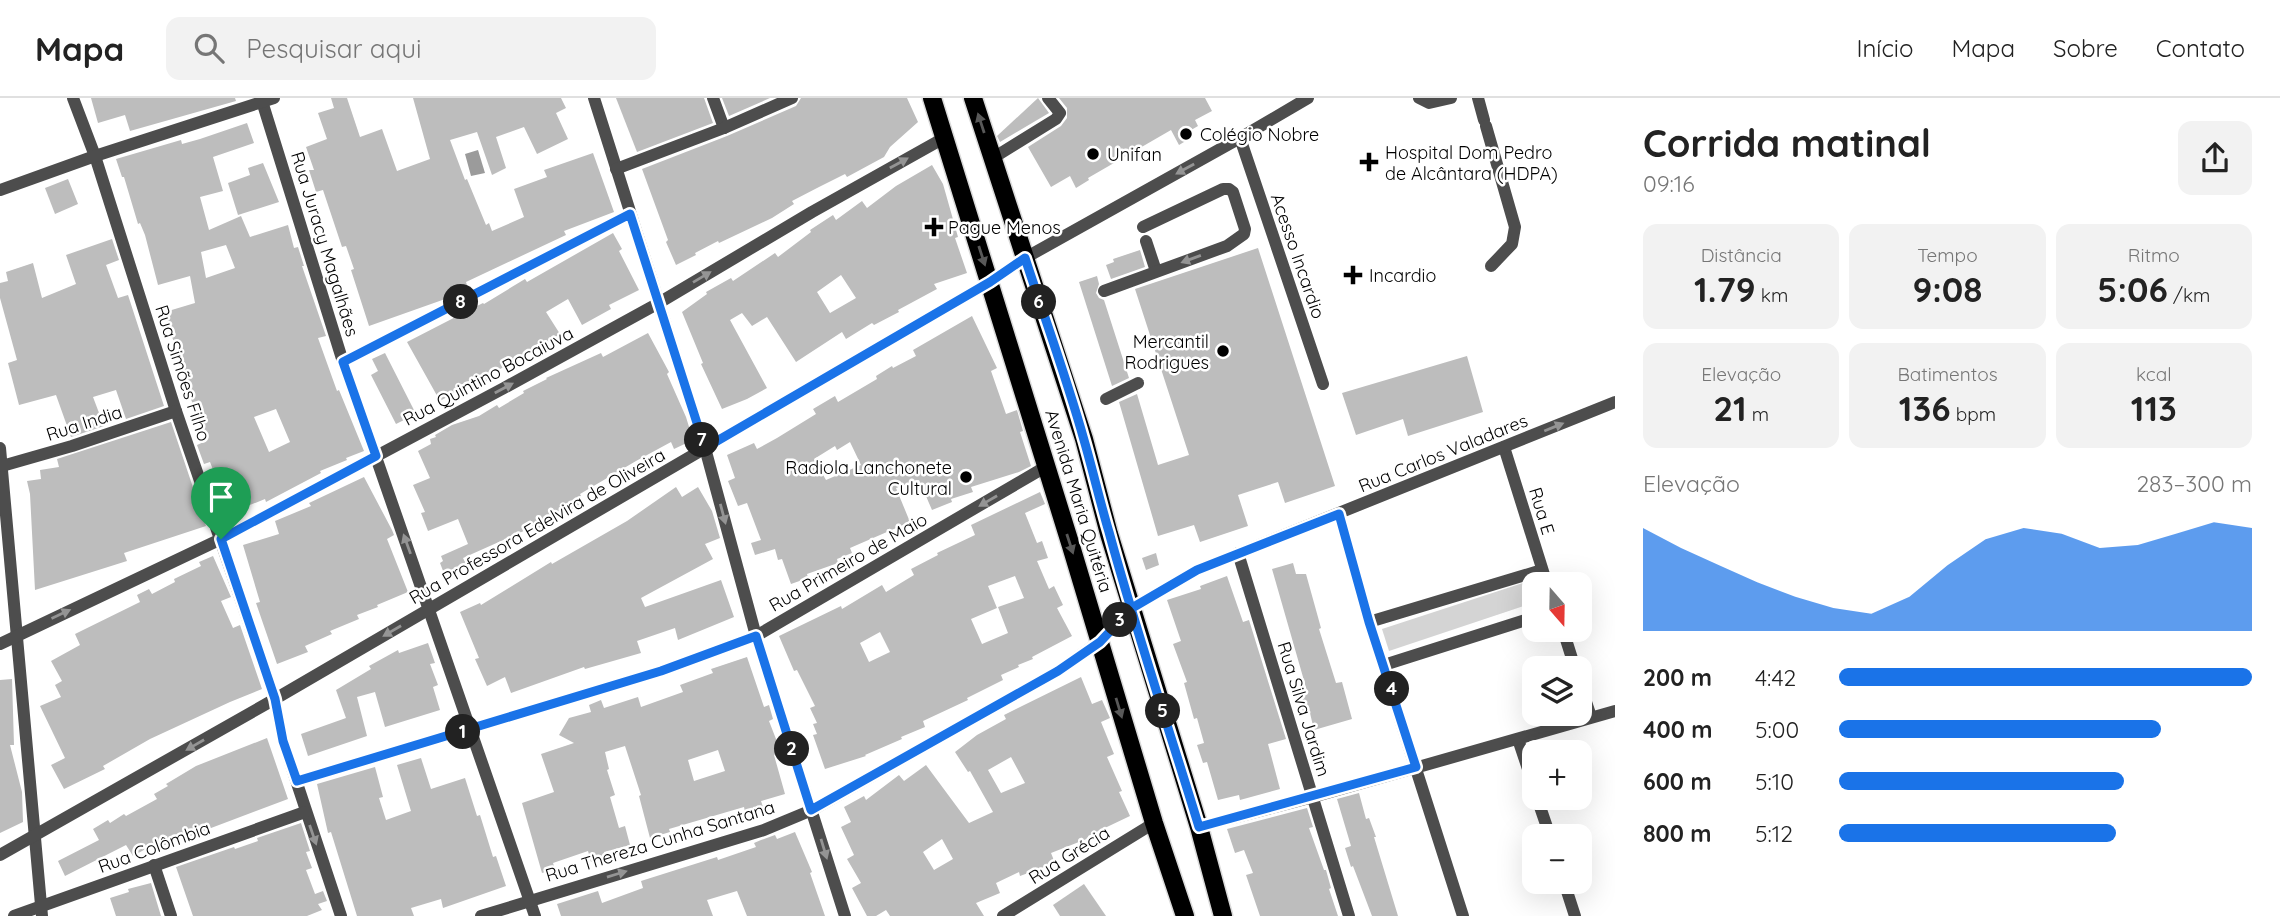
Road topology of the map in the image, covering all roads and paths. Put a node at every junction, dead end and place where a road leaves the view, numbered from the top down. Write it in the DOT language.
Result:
graph roads {
  1 [pos="74,98"];
  2 [pos="594,98"];
  3 [pos="713,98"];
  4 [pos="792,98"];
  5 [pos="932,98"];
  6 [pos="973,98"];
  7 [pos="1048,98"];
  8 [pos="1308,98"];
  9 [pos="1419,98"];
  10 [pos="1451,98"];
  11 [pos="1478,98"];
  12 [pos="266,99"];
  13 [pos="724,128"];
  14 [pos="944,138"];
  15 [pos="1240,138"];
  16 [pos="95,156"];
  17 [pos="993,158"];
  18 [pos="616,169"];
  19 [pos="0,190"];
  20 [pos="630,214"];
  21 [pos="1143,227"];
  22 [pos="1146,241"];
  23 [pos="1025,258"];
  24 [pos="1491,265"];
  25 [pos="1156,271"];
  26 [pos="990,282"];
  27 [pos="1104,290"];
  28 [pos="657,304"];
  29 [pos="343,362"];
  30 [pos="1138,383"];
  31 [pos="1323,384"];
  32 [pos="1106,399"];
  33 [pos="1614,407"];
  34 [pos="176,411"];
  35 [pos="1504,447"];
  36 [pos="0,448"];
  37 [pos="705,448"];
  38 [pos="376,456"];
  39 [pos="2,466"];
  40 [pos="1046,466"];
  41 [pos="3,503"];
  42 [pos="1339,514"];
  43 [pos="221,539"];
  44 [pos="1238,553"];
  45 [pos="1542,570"];
  46 [pos="1132,608"];
  47 [pos="430,609"];
  48 [pos="1522,621"];
  49 [pos="1369,622"];
  50 [pos="17,635"];
  51 [pos="756,636"];
  52 [pos="1100,642"];
  53 [pos="0,644"];
  54 [pos="1384,665"];
  55 [pos="275,699"];
  56 [pos="1615,711"];
  57 [pos="1592,717"];
  58 [pos="1561,726"];
  59 [pos="469,730"];
  60 [pos="1518,739"];
  61 [pos="1522,751"];
  62 [pos="1416,767"];
  63 [pos="297,781"];
  64 [pos="1313,797"];
  65 [pos="811,810"];
  66 [pos="305,812"];
  67 [pos="1154,823"];
  68 [pos="1199,827"];
  69 [pos="34,836"];
  70 [pos="0,855"];
  71 [pos="154,865"];
  72 [pos="1568,894"];
  73 [pos="530,900"];
  74 [pos="41,911"];
  75 [pos="15,916"];
  76 [pos="171,916"];
  77 [pos="341,916"];
  78 [pos="481,916"];
  79 [pos="535,916"];
  80 [pos="845,916"];
  81 [pos="1003,916"];
  82 [pos="1185,916"];
  83 [pos="1223,916"];
  84 [pos="1349,916"];
  85 [pos="1463,916"];
  86 [pos="1575,916"];
  1 -- 16 [label="street, Rua Simões Filho"];
  2 -- 18 [label="street"];
  3 -- 13 [label="street"];
  4 -- 13 [label="street"];
  5 -- 14 [label="main road, Avenida Maria Quitéria"];
  17 -- 6 [label="main road, Avenida Maria Quitéria, one-way"];
  7 -- 17 [label="street"];
  8 -- 15 [label="street, Rua Professora Edelvira de Oliveira"];
  9 -- 10 [label="street"];
  11 -- 24 [label="street"];
  12 -- 16 [label="street"];
  12 -- 29 [label="street, Rua Juracy Magalhães"];
  13 -- 18 [label="street"];
  14 -- 26 [label="main road, Avenida Maria Quitéria, one-way"];
  28 -- 14 [label="street, Rua Quintino Bocaiuva, one-way"];
  15 -- 23 [label="street, Rua Professora Edelvira de Oliveira, one-way"];
  15 -- 31 [label="street, Acesso Incardio"];
  16 -- 19 [label="street"];
  16 -- 34 [label="street, Rua Simões Filho"];
  17 -- 23 [label="main road, Avenida Maria Quitéria"];
  18 -- 20 [label="street"];
  20 -- 28 [label="street"];
  20 -- 29 [label="street"];
  21 -- 25 [label="street, one-way"];
  22 -- 25 [label="street"];
  23 -- 26 [label="street, Rua Professora Edelvira de Oliveira"];
  23 -- 46 [label="main road, Avenida Maria Quitéria"];
  25 -- 27 [label="street"];
  26 -- 37 [label="street, Rua Professora Edelvira de Oliveira"];
  26 -- 40 [label="main road, Avenida Maria Quitéria"];
  28 -- 37 [label="street"];
  38 -- 28 [label="street, Rua Quintino Bocaiuva, one-way"];
  29 -- 38 [label="street, Rua Juracy Magalhães"];
  30 -- 32 [label="street"];
  35 -- 33 [label="street, Rua Carlos Valadares, one-way"];
  34 -- 39 [label="street, Rua India"];
  34 -- 43 [label="street, Rua Simões Filho"];
  35 -- 42 [label="street, Rua Carlos Valadares"];
  35 -- 45 [label="street, Rua E"];
  36 -- 39 [label="street"];
  37 -- 47 [label="street, Rua Professora Edelvira de Oliveira"];
  37 -- 51 [label="street, one-way"];
  38 -- 43 [label="street, Rua Quintino Bocaiuva"];
  47 -- 38 [label="street, Rua Juracy Magalhães, one-way"];
  39 -- 41 [label="street"];
  40 -- 51 [label="street, Rua Primeiro de Maio, one-way"];
  40 -- 52 [label="main road, Avenida Maria Quitéria, one-way"];
  41 -- 50 [label="street"];
  42 -- 44 [label="street, Rua Carlos Valadares"];
  42 -- 49 [label="street"];
  50 -- 43 [label="street, Rua Quintino Bocaiuva, one-way"];
  43 -- 55 [label="street, Rua Simões Filho"];
  44 -- 46 [label="street, Rua Carlos Valadares"];
  44 -- 64 [label="street, Rua Silva Jardim"];
  45 -- 49 [label="street"];
  46 -- 52 [label="street, Rua Carlos Valadares"];
  46 -- 68 [label="main road, Avenida Maria Quitéria"];
  47 -- 55 [label="street, Rua Professora Edelvira de Oliveira, one-way"];
  47 -- 59 [label="street, Rua Juracy Magalhães"];
  48 -- 54 [label="street"];
  49 -- 54 [label="street"];
  50 -- 53 [label="street, Rua Quintino Bocaiuva"];
  50 -- 69 [label="street"];
  51 -- 59 [label="street, Rua Primeiro de Maio"];
  51 -- 65 [label="street"];
  52 -- 65 [label="street, Rua Thereza Cunha Santana"];
  52 -- 67 [label="main road, Avenida Maria Quitéria, one-way"];
  54 -- 62 [label="street"];
  55 -- 63 [label="street, Rua Simões Filho"];
  55 -- 69 [label="street, Rua Professora Edelvira de Oliveira, one-way"];
  56 -- 57 [label="street"];
  58 -- 60 [label="street"];
  59 -- 63 [label="street, Rua Primeiro de Maio"];
  59 -- 73 [label="street, Rua Juracy Magalhães"];
  60 -- 61 [label="street"];
  60 -- 62 [label="street"];
  62 -- 64 [label="street"];
  62 -- 85 [label="street"];
  63 -- 66 [label="street, Rua Simões Filho"];
  64 -- 68 [label="street"];
  64 -- 84 [label="street, Rua Silva Jardim"];
  73 -- 65 [label="street, Rua Thereza Cunha Santana, one-way"];
  65 -- 80 [label="street, one-way"];
  66 -- 71 [label="street, Rua Colômbia"];
  66 -- 77 [label="street, Rua Simões Filho, one-way"];
  67 -- 81 [label="street, Rua Grécia"];
  67 -- 82 [label="main road, Avenida Maria Quitéria"];
  68 -- 83 [label="main road, Avenida Maria Quitéria"];
  69 -- 70 [label="street, Rua Professora Edelvira de Oliveira"];
  69 -- 74 [label="street"];
  71 -- 74 [label="street, Rua Colômbia"];
  71 -- 76 [label="street"];
  72 -- 86 [label="street"];
  73 -- 78 [label="street, Rua Thereza Cunha Santana"];
  73 -- 79 [label="street, Rua Juracy Magalhães"];
  74 -- 75 [label="street, Rua Colômbia"];
}
